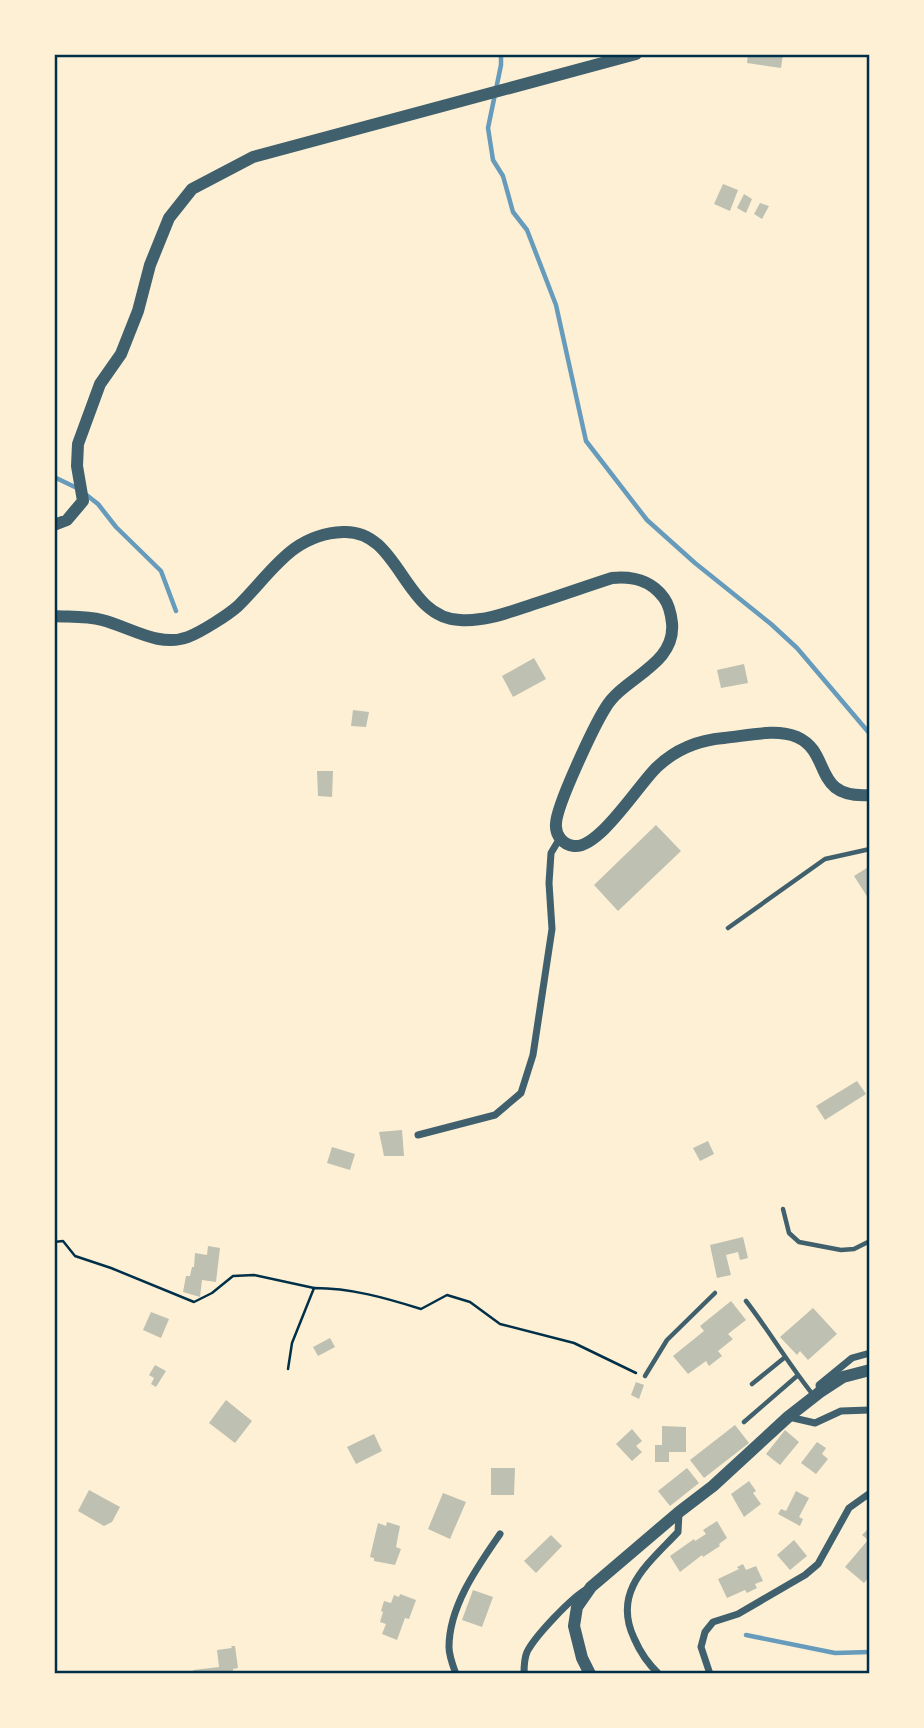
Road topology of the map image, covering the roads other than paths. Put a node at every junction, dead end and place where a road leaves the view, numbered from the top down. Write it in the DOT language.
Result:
graph roads {
  1 [pos="636,54"];
  2 [pos="54,525"];
  3 [pos="54,616"];
  4 [pos="870,795"];
  5 [pos="560,838"];
  6 [pos="870,849"];
  7 [pos="727,928"];
  8 [pos="418,1135"];
  9 [pos="783,1209"];
  10 [pos="870,1241"];
  11 [pos="715,1293"];
  12 [pos="746,1301"];
  13 [pos="870,1353"];
  14 [pos="784,1358"];
  15 [pos="870,1370"];
  16 [pos="642,1375"];
  17 [pos="797,1376"];
  18 [pos="752,1384"];
  19 [pos="817,1394"];
  20 [pos="870,1410"];
  21 [pos="788,1417"];
  22 [pos="744,1422"];
  23 [pos="870,1493"];
  24 [pos="679,1512"];
  25 [pos="500,1534"];
  26 [pos="591,1587"];
  27 [pos="456,1674"];
  28 [pos="524,1674"];
  29 [pos="590,1674"];
  30 [pos="659,1674"];
  31 [pos="710,1674"];
  1 -- 2 [label="street"];
  3 -- 5 [label="street"];
  4 -- 5 [label="street"];
  5 -- 8 [label="street"];
  6 -- 7 [label="lane"];
  9 -- 10 [label="lane"];
  11 -- 16 [label="lane"];
  12 -- 14 [label="lane"];
  13 -- 19 [label="street"];
  14 -- 17 [label="lane"];
  14 -- 18 [label="lane"];
  15 -- 19 [label="street"];
  17 -- 19 [label="lane"];
  17 -- 22 [label="lane"];
  19 -- 21 [label="street"];
  20 -- 21 [label="street"];
  21 -- 24 [label="street"];
  23 -- 31 [label="street"];
  24 -- 26 [label="street"];
  24 -- 30 [label="street"];
  25 -- 27 [label="street"];
  26 -- 28 [label="street"];
  26 -- 29 [label="street"];
}
